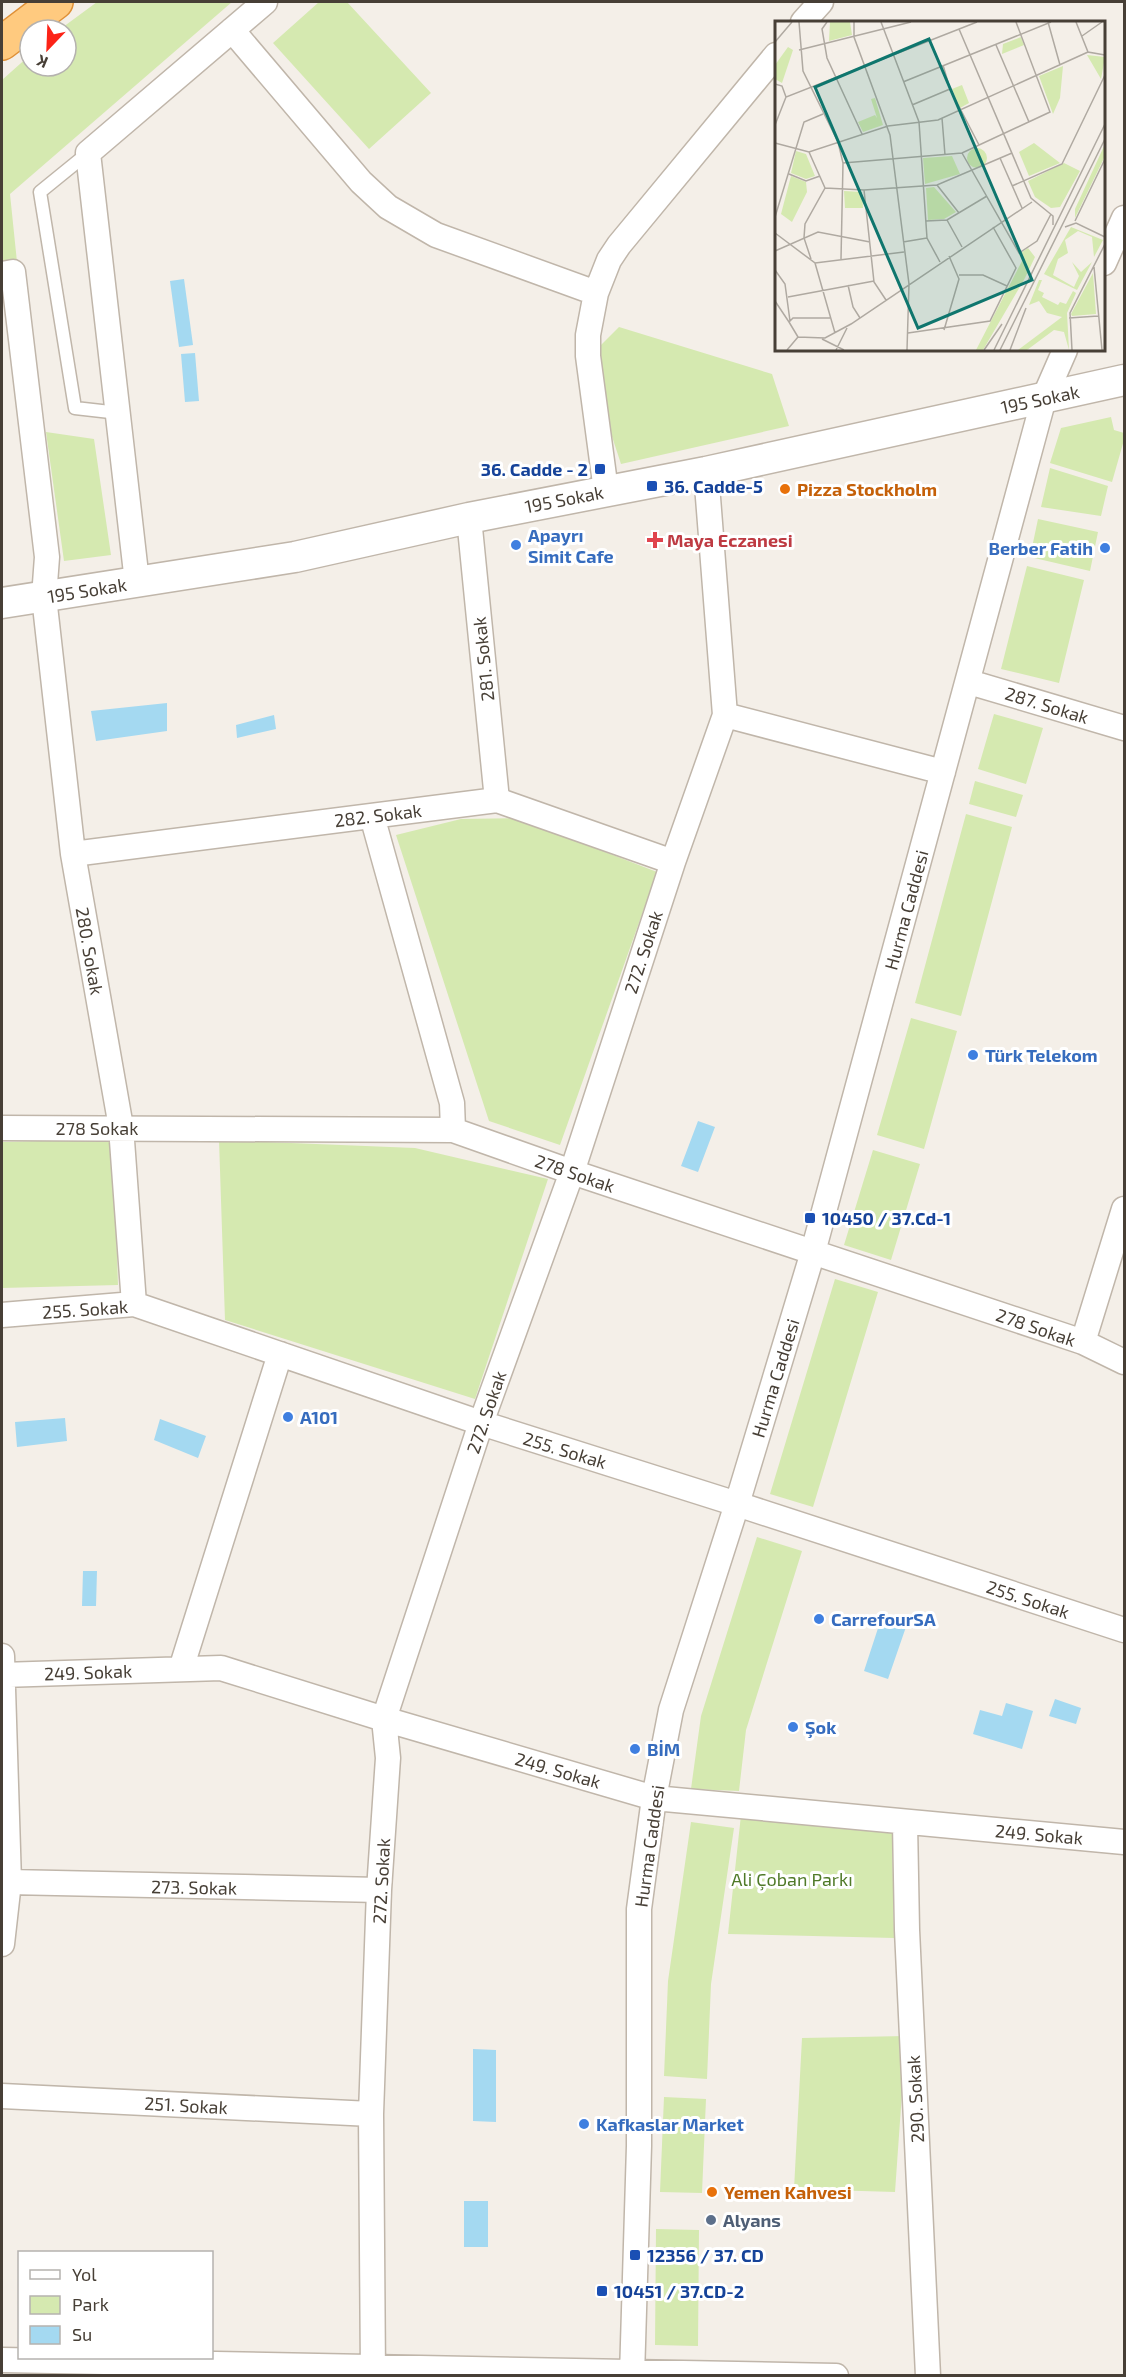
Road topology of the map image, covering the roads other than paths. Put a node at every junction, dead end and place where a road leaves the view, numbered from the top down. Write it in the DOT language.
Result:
graph roads {
  1 [pos="36,2"];
  2 [pos="56,2"];
  3 [pos="265,2"];
  4 [pos="821,2"];
  5 [pos="804,21"];
  6 [pos="232,30"];
  7 [pos="2,32"];
  8 [pos="2,43"];
  9 [pos="775,57"];
  10 [pos="88,153"];
  11 [pos="1125,218"];
  12 [pos="1105,261"];
  13 [pos="2,274"];
  14 [pos="596,293"];
  15 [pos="1065,351"];
  16 [pos="1125,380"];
  17 [pos="1044,398"];
  18 [pos="119,413"];
  19 [pos="706,472"];
  20 [pos="606,491"];
  21 [pos="469,518"];
  22 [pos="137,582"];
  23 [pos="44,597"];
  24 [pos="2,603"];
  25 [pos="969,682"];
  26 [pos="726,715"];
  27 [pos="1125,728"];
  28 [pos="943,772"];
  29 [pos="497,800"];
  30 [pos="372,816"];
  31 [pos="73,855"];
  32 [pos="673,862"];
  33 [pos="121,1127"];
  34 [pos="2,1128"];
  35 [pos="453,1130"];
  36 [pos="572,1172"];
  37 [pos="1125,1209"];
  38 [pos="813,1252"];
  39 [pos="134,1304"];
  40 [pos="2,1315"];
  41 [pos="1083,1342"];
  42 [pos="280,1354"];
  43 [pos="1125,1362"];
  44 [pos="481,1423"];
  45 [pos="737,1504"];
  46 [pos="1125,1630"];
  47 [pos="2,1668"];
  48 [pos="181,1669"];
  49 [pos="384,1719"];
  50 [pos="654,1798"];
  51 [pos="905,1823"];
  52 [pos="1125,1842"];
  53 [pos="9,1882"];
  54 [pos="379,1890"];
  55 [pos="2,1944"];
  56 [pos="2,2096"];
  57 [pos="371,2114"];
  58 [pos="2,2360"];
  59 [pos="373,2372"];
  60 [pos="632,2374"];
  61 [pos="836,2376"];
  62 [pos="928,2376"];
  1 -- 7 [label="highway"];
  2 -- 8 [label="highway"];
  3 -- 6 [label="street"];
  4 -- 5 [label="street"];
  6 -- 10 [label="street"];
  6 -- 14 [label="street"];
  9 -- 14 [label="street"];
  10 -- 18 [label="street"];
  10 -- 18 [label="lane"];
  11 -- 12 [label="street"];
  13 -- 23 [label="street, 280. Sokak"];
  14 -- 20 [label="street"];
  15 -- 17 [label="street, Hurma Caddesi"];
  16 -- 17 [label="street, 195 Sokak"];
  17 -- 19 [label="street, 195 Sokak"];
  17 -- 25 [label="street, Hurma Caddesi"];
  18 -- 22 [label="street"];
  19 -- 20 [label="street, 195 Sokak"];
  19 -- 26 [label="street, 272. Sokak"];
  20 -- 21 [label="street, 195 Sokak"];
  21 -- 22 [label="street, 195 Sokak"];
  21 -- 29 [label="street, 281. Sokak"];
  22 -- 23 [label="street, 195 Sokak"];
  23 -- 24 [label="street, 195 Sokak"];
  23 -- 31 [label="street, 280. Sokak"];
  25 -- 27 [label="street, 287. Sokak"];
  25 -- 28 [label="street, Hurma Caddesi"];
  26 -- 28 [label="street"];
  26 -- 32 [label="street, 272. Sokak"];
  28 -- 38 [label="street, Hurma Caddesi"];
  29 -- 30 [label="street, 282. Sokak"];
  29 -- 32 [label="street, 282. Sokak"];
  30 -- 31 [label="street, 282. Sokak"];
  30 -- 35 [label="street"];
  31 -- 33 [label="street, 280. Sokak"];
  32 -- 36 [label="street, 272. Sokak"];
  33 -- 34 [label="street, 278 Sokak"];
  33 -- 35 [label="street, 278 Sokak"];
  33 -- 39 [label="street, 280. Sokak"];
  35 -- 36 [label="street, 278 Sokak"];
  36 -- 38 [label="street, 278 Sokak"];
  36 -- 44 [label="street, 272. Sokak"];
  37 -- 41 [label="street"];
  38 -- 41 [label="street, 278 Sokak"];
  38 -- 45 [label="street, Hurma Caddesi"];
  39 -- 40 [label="street, 255. Sokak"];
  39 -- 42 [label="street, 255. Sokak"];
  41 -- 43 [label="street, 278 Sokak"];
  42 -- 44 [label="street, 255. Sokak"];
  42 -- 48 [label="street"];
  44 -- 45 [label="street, 255. Sokak"];
  44 -- 49 [label="street, 272. Sokak"];
  45 -- 46 [label="street, 255. Sokak"];
  45 -- 50 [label="street, Hurma Caddesi"];
  47 -- 48 [label="street, 249. Sokak"];
  47 -- 53 [label="street"];
  48 -- 49 [label="street, 249. Sokak"];
  49 -- 50 [label="street, 249. Sokak"];
  49 -- 54 [label="street, 272. Sokak"];
  50 -- 51 [label="street, 249. Sokak"];
  50 -- 60 [label="street, Hurma Caddesi"];
  51 -- 52 [label="street, 249. Sokak"];
  51 -- 62 [label="street, 290. Sokak"];
  53 -- 54 [label="street, 273. Sokak"];
  53 -- 55 [label="street"];
  54 -- 57 [label="street, 272. Sokak"];
  56 -- 57 [label="street, 251. Sokak"];
  57 -- 59 [label="street, 272. Sokak"];
  58 -- 59 [label="street"];
  59 -- 60 [label="street"];
  60 -- 61 [label="street"];
}
